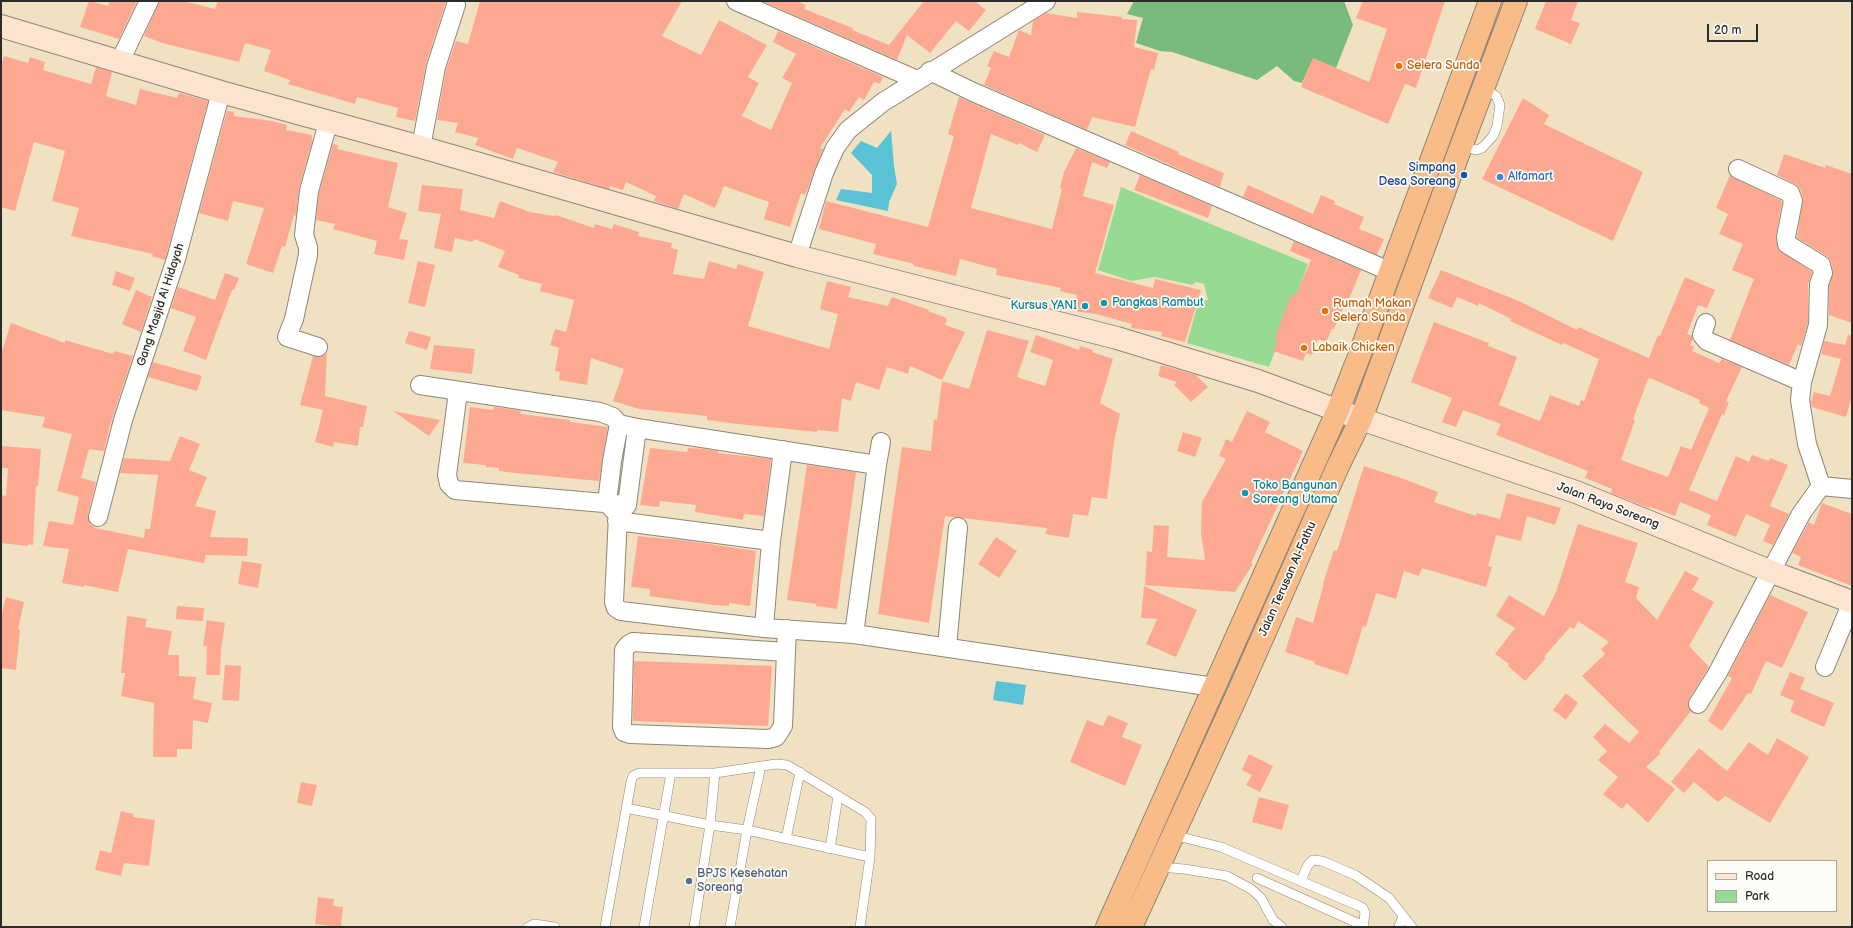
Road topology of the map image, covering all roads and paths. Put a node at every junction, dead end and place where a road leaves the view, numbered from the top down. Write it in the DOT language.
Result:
graph roads {
  1 [pos="149,1"];
  2 [pos="736,1"];
  3 [pos="1046,1"];
  4 [pos="1490,1"];
  5 [pos="1516,1"];
  6 [pos="456,5"];
  7 [pos="1,26"];
  8 [pos="120,62"];
  9 [pos="924,76"];
  10 [pos="221,92"];
  11 [pos="328,123"];
  12 [pos="421,147"];
  13 [pos="1738,168"];
  14 [pos="797,256"];
  15 [pos="1390,271"];
  16 [pos="1706,323"];
  17 [pos="318,347"];
  18 [pos="1802,382"];
  19 [pos="420,385"];
  20 [pos="458,392"];
  21 [pos="1338,410"];
  22 [pos="1361,419"];
  23 [pos="619,424"];
  24 [pos="637,428"];
  25 [pos="881,442"];
  26 [pos="783,450"];
  27 [pos="877,466"];
  28 [pos="1821,486"];
  29 [pos="1852,489"];
  30 [pos="617,511"];
  31 [pos="98,517"];
  32 [pos="958,527"];
  33 [pos="771,541"];
  34 [pos="1772,572"];
  35 [pos="1852,602"];
  36 [pos="764,628"];
  37 [pos="787,629"];
  38 [pos="854,634"];
  39 [pos="947,647"];
  40 [pos="786,652"];
  41 [pos="1825,667"];
  42 [pos="1214,688"];
  43 [pos="1698,704"];
  44 [pos="761,766"];
  45 [pos="800,772"];
  46 [pos="672,773"];
  47 [pos="715,773"];
  48 [pos="838,796"];
  49 [pos="626,808"];
  50 [pos="664,815"];
  51 [pos="710,825"];
  52 [pos="747,830"];
  53 [pos="1173,835"];
  54 [pos="786,839"];
  55 [pos="830,849"];
  56 [pos="870,857"];
  57 [pos="1265,865"];
  58 [pos="1159,867"];
  59 [pos="1257,878"];
  60 [pos="1301,880"];
  61 [pos="1251,889"];
  62 [pos="1403,916"];
  63 [pos="528,927"];
  64 [pos="555,927"];
  65 [pos="605,927"];
  66 [pos="644,927"];
  67 [pos="694,927"];
  68 [pos="730,927"];
  69 [pos="860,927"];
  70 [pos="1106,927"];
  71 [pos="1131,927"];
  72 [pos="1282,927"];
  73 [pos="1364,927"];
  74 [pos="1399,927"];
  75 [pos="1412,927"];
  1 -- 8 [label="street"];
  2 -- 9 [label="street"];
  3 -- 9 [label="street"];
  4 -- 15 [label="highway, Jalan Terusan Al-Fathu"];
  5 -- 22 [label="highway, Jalan Terusan Al-Fathu"];
  6 -- 12 [label="street"];
  7 -- 8 [label="street, Jalan Raya Soreang"];
  8 -- 10 [label="street, Jalan Raya Soreang"];
  9 -- 14 [label="street"];
  9 -- 15 [label="street"];
  10 -- 11 [label="street, Jalan Raya Soreang"];
  10 -- 31 [label="street, Gang Masjid Al Hidayah"];
  11 -- 12 [label="street, Jalan Raya Soreang"];
  11 -- 17 [label="street"];
  12 -- 14 [label="street, Jalan Raya Soreang"];
  13 -- 18 [label="street"];
  14 -- 21 [label="street, Jalan Raya Soreang"];
  15 -- 21 [label="highway, Jalan Terusan Al-Fathu"];
  16 -- 18 [label="street"];
  18 -- 28 [label="street"];
  19 -- 20 [label="street"];
  20 -- 23 [label="street"];
  20 -- 30 [label="street"];
  21 -- 22 [label="street, Jalan Raya Soreang"];
  21 -- 42 [label="highway, Jalan Terusan Al-Fathu"];
  22 -- 34 [label="street, Jalan Raya Soreang"];
  22 -- 53 [label="highway, Jalan Terusan Al-Fathu"];
  23 -- 24 [label="street"];
  23 -- 30 [label="street"];
  24 -- 26 [label="street"];
  24 -- 30 [label="street"];
  25 -- 27 [label="street"];
  26 -- 27 [label="street"];
  26 -- 33 [label="street"];
  27 -- 38 [label="street"];
  28 -- 29 [label="street"];
  28 -- 34 [label="street"];
  30 -- 33 [label="street"];
  30 -- 36 [label="street"];
  32 -- 39 [label="street"];
  33 -- 36 [label="street"];
  34 -- 35 [label="street, Jalan Raya Soreang"];
  34 -- 43 [label="street"];
  35 -- 41 [label="street"];
  36 -- 37 [label="street"];
  37 -- 38 [label="street"];
  37 -- 40 [label="street"];
  38 -- 39 [label="street"];
  39 -- 42 [label="street"];
  40 -- 40 [label="street"];
  42 -- 70 [label="highway, Jalan Terusan Al-Fathu"];
  44 -- 45 [label="lane"];
  44 -- 47 [label="lane"];
  44 -- 52 [label="lane"];
  45 -- 48 [label="lane"];
  45 -- 54 [label="lane"];
  46 -- 47 [label="lane"];
  46 -- 49 [label="lane"];
  46 -- 50 [label="lane"];
  47 -- 51 [label="lane"];
  48 -- 55 [label="lane"];
  48 -- 56 [label="lane"];
  49 -- 50 [label="lane"];
  49 -- 65 [label="lane"];
  50 -- 51 [label="lane"];
  50 -- 66 [label="lane"];
  51 -- 52 [label="lane"];
  51 -- 67 [label="lane"];
  52 -- 54 [label="lane"];
  52 -- 68 [label="lane"];
  53 -- 57 [label="lane"];
  53 -- 58 [label="highway, Jalan Terusan Al-Fathu"];
  54 -- 55 [label="lane"];
  55 -- 56 [label="lane"];
  56 -- 69 [label="lane"];
  57 -- 59 [label="lane"];
  57 -- 60 [label="lane"];
  58 -- 61 [label="lane"];
  58 -- 71 [label="highway, Jalan Terusan Al-Fathu"];
  59 -- 61 [label="lane"];
  59 -- 73 [label="lane"];
  60 -- 62 [label="lane"];
  60 -- 73 [label="lane"];
  61 -- 72 [label="lane"];
  62 -- 74 [label="lane"];
  62 -- 75 [label="lane"];
  63 -- 64 [label="lane"];
}
